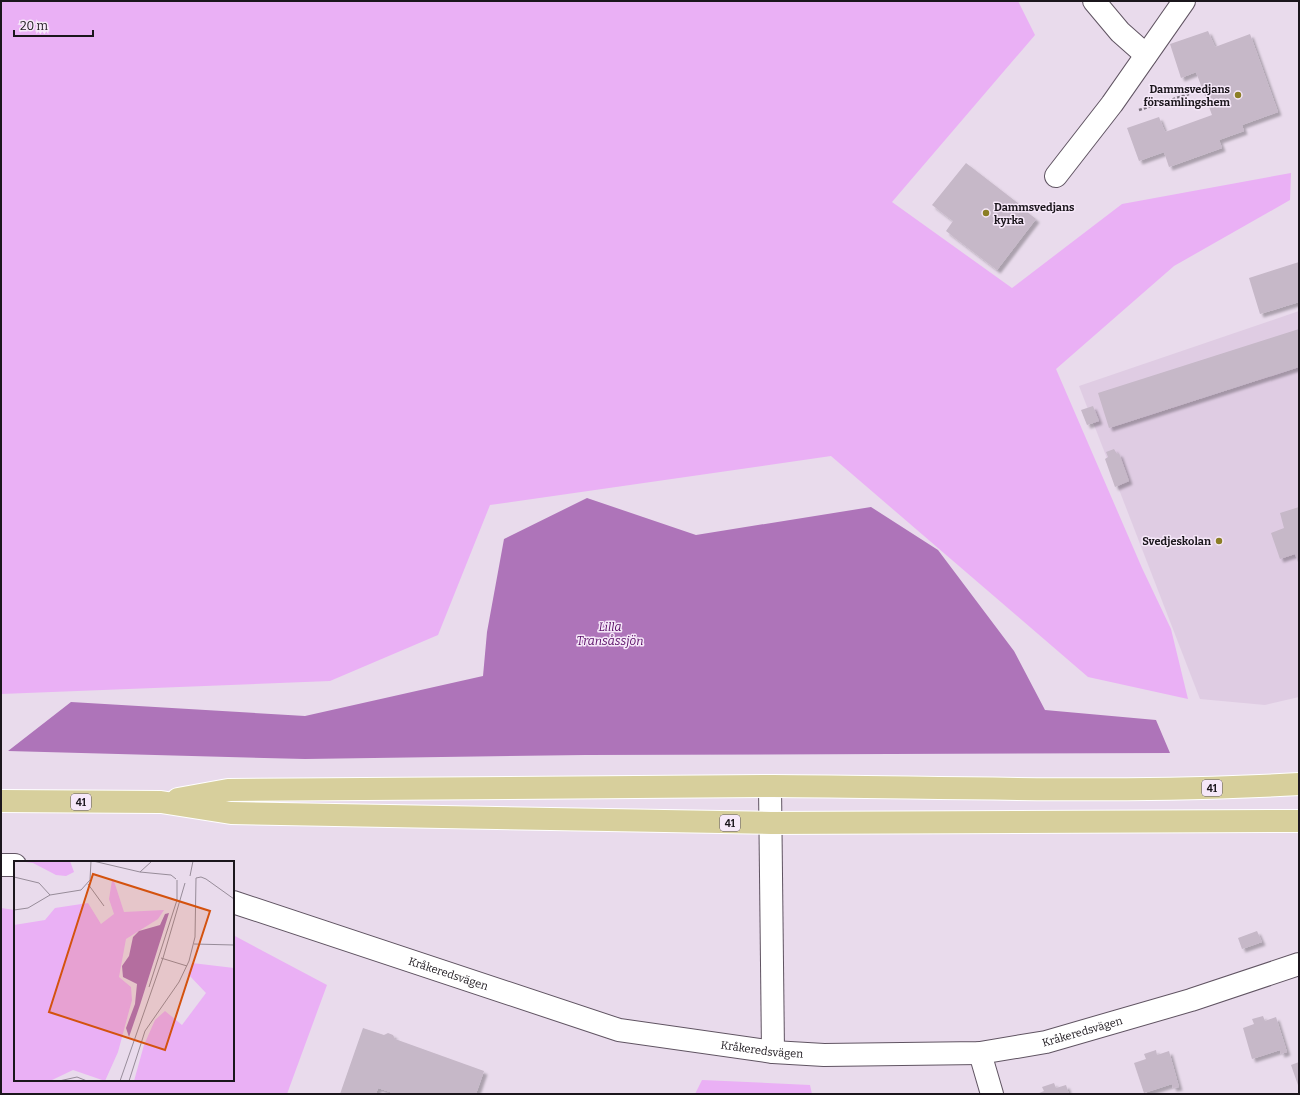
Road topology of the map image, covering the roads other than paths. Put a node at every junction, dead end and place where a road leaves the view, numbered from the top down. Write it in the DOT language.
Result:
graph roads {
  1 [pos="1094,1"];
  2 [pos="1184,1"];
  3 [pos="1146,55"];
  4 [pos="1056,176"];
  5 [pos="1299,784"];
  6 [pos="770,786"];
  7 [pos="1,801"];
  8 [pos="161,802"];
  9 [pos="1299,822"];
  10 [pos="771,824"];
  11 [pos="1,865"];
  12 [pos="14,866"];
  13 [pos="234,902"];
  14 [pos="1299,964"];
  15 [pos="773,1052"];
  16 [pos="980,1053"];
  17 [pos="992,1094"];
  1 -- 3 [label="street"];
  2 -- 3 [label="street"];
  3 -- 4 [label="street"];
  5 -- 6 [label="main road, 41"];
  6 -- 8 [label="main road, 41"];
  6 -- 10 [label="street"];
  7 -- 8 [label="main road, 41"];
  8 -- 10 [label="main road, 41"];
  9 -- 10 [label="main road, 41"];
  10 -- 15 [label="street"];
  11 -- 12 [label="street"];
  13 -- 15 [label="street, Kråkeredsvägen"];
  14 -- 16 [label="street, Kråkeredsvägen"];
  15 -- 16 [label="street, Kråkeredsvägen"];
  16 -- 17 [label="street"];
}
